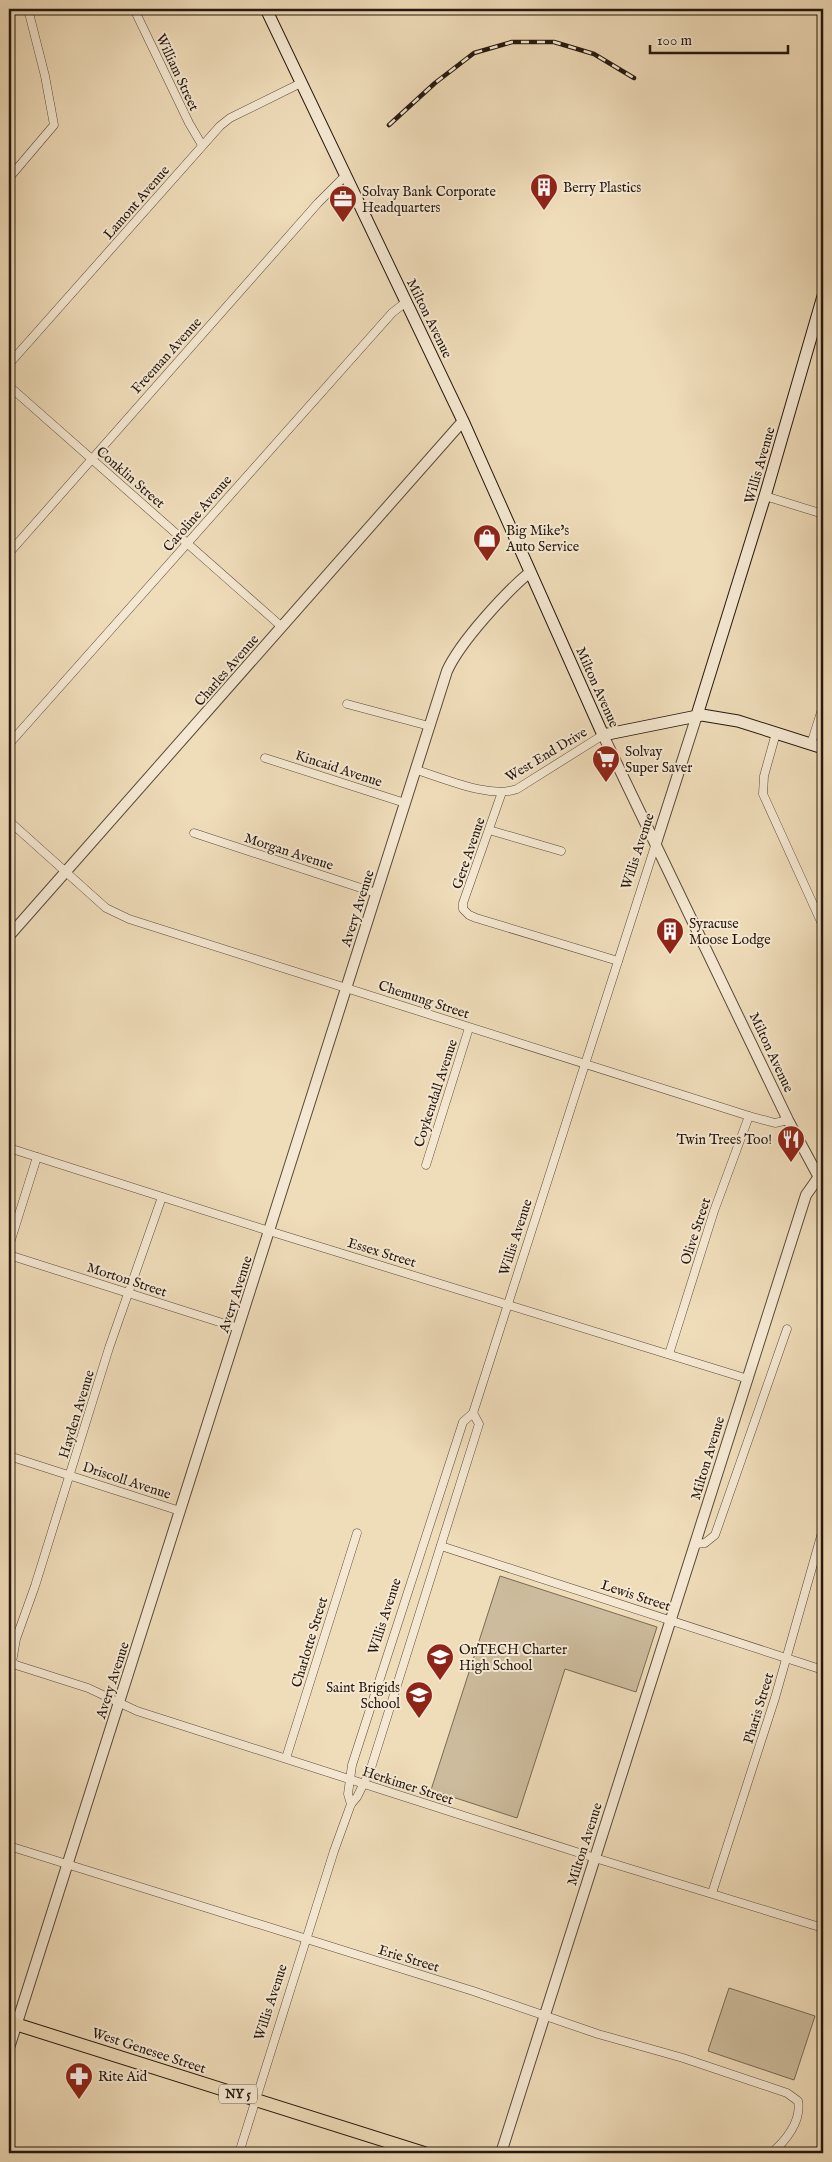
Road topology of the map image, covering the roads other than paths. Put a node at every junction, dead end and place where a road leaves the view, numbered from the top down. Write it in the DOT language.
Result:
graph roads {
  1 [pos="28,9"];
  2 [pos="134,9"];
  3 [pos="266,9"];
  4 [pos="301,83"];
  5 [pos="202,145"];
  6 [pos="345,176"];
  7 [pos="9,178"];
  8 [pos="823,296"];
  9 [pos="406,302"];
  10 [pos="9,364"];
  11 [pos="9,386"];
  12 [pos="463,421"];
  13 [pos="92,459"];
  14 [pos="765,496"];
  15 [pos="823,514"];
  16 [pos="187,543"];
  17 [pos="9,553"];
  18 [pos="530,572"];
  19 [pos="282,627"];
  20 [pos="347,704"];
  21 [pos="823,706"];
  22 [pos="696,716"];
  23 [pos="429,726"];
  24 [pos="776,733"];
  25 [pos="603,735"];
  26 [pos="9,744"];
  27 [pos="811,744"];
  28 [pos="823,748"];
  29 [pos="265,758"];
  30 [pos="416,770"];
  31 [pos="502,792"];
  32 [pos="405,803"];
  33 [pos="9,821"];
  34 [pos="489,830"];
  35 [pos="194,833"];
  36 [pos="656,842"];
  37 [pos="561,850"];
  38 [pos="66,871"];
  39 [pos="376,893"];
  40 [pos="823,926"];
  41 [pos="9,936"];
  42 [pos="618,961"];
  43 [pos="346,988"];
  44 [pos="469,1028"];
  45 [pos="585,1064"];
  46 [pos="749,1116"];
  47 [pos="788,1120"];
  48 [pos="9,1148"];
  49 [pos="37,1157"];
  50 [pos="426,1165"];
  51 [pos="821,1181"];
  52 [pos="162,1197"];
  53 [pos="269,1231"];
  54 [pos="9,1246"];
  55 [pos="9,1255"];
  56 [pos="129,1292"];
  57 [pos="508,1303"];
  58 [pos="238,1328"];
  59 [pos="787,1329"];
  60 [pos="670,1354"];
  61 [pos="748,1379"];
  62 [pos="474,1413"];
  63 [pos="9,1456"];
  64 [pos="70,1475"];
  65 [pos="180,1511"];
  66 [pos="823,1529"];
  67 [pos="357,1533"];
  68 [pos="696,1544"];
  69 [pos="441,1546"];
  70 [pos="671,1620"];
  71 [pos="16,1639"];
  72 [pos="786,1658"];
  73 [pos="823,1670"];
  74 [pos="119,1702"];
  75 [pos="286,1758"];
  76 [pos="349,1778"];
  77 [pos="364,1784"];
  78 [pos="351,1804"];
  79 [pos="9,1846"];
  80 [pos="595,1858"];
  81 [pos="67,1864"];
  82 [pos="712,1893"];
  83 [pos="823,1928"];
  84 [pos="306,1940"];
  85 [pos="545,2015"];
  86 [pos="13,2023"];
  87 [pos="9,2048"];
  88 [pos="256,2100"];
  89 [pos="777,2152"];
  90 [pos="239,2153"];
  91 [pos="424,2153"];
  92 [pos="501,2153"];
  1 -- 7 [label="street"];
  2 -- 5 [label="street, William Street"];
  3 -- 4 [label="main road, Milton Avenue"];
  4 -- 5 [label="street, Lamont Avenue"];
  4 -- 6 [label="main road, Milton Avenue"];
  5 -- 10 [label="street, Lamont Avenue"];
  6 -- 9 [label="main road, Milton Avenue"];
  6 -- 13 [label="street, Freeman Avenue"];
  8 -- 14 [label="main road, Willis Avenue"];
  9 -- 12 [label="main road, Milton Avenue"];
  9 -- 16 [label="street, Caroline Avenue"];
  11 -- 13 [label="street, Conklin Street"];
  12 -- 18 [label="main road, Milton Avenue"];
  12 -- 19 [label="street, Charles Avenue"];
  13 -- 16 [label="street, Conklin Street"];
  13 -- 17 [label="street, Freeman Avenue"];
  14 -- 15 [label="street"];
  14 -- 22 [label="main road, Willis Avenue"];
  16 -- 19 [label="street, Conklin Street"];
  16 -- 26 [label="street, Caroline Avenue"];
  18 -- 23 [label="street, Avery Avenue"];
  18 -- 25 [label="main road, Milton Avenue"];
  19 -- 38 [label="street, Charles Avenue"];
  20 -- 23 [label="street"];
  21 -- 27 [label="street"];
  22 -- 24 [label="main road"];
  22 -- 25 [label="main road"];
  22 -- 36 [label="street, Willis Avenue"];
  23 -- 30 [label="street, Avery Avenue"];
  24 -- 27 [label="main road"];
  24 -- 40 [label="street"];
  25 -- 31 [label="street, West End Drive"];
  25 -- 36 [label="street, Milton Avenue"];
  27 -- 28 [label="main road"];
  29 -- 32 [label="street, Kincaid Avenue"];
  30 -- 31 [label="street"];
  30 -- 32 [label="street, Avery Avenue"];
  31 -- 34 [label="street, Gere Avenue"];
  32 -- 39 [label="street, Avery Avenue"];
  33 -- 38 [label="street, Chemung Street"];
  34 -- 37 [label="street"];
  34 -- 42 [label="street, Gere Avenue"];
  35 -- 39 [label="street, Morgan Avenue"];
  36 -- 42 [label="street, Willis Avenue"];
  36 -- 47 [label="street, Milton Avenue"];
  38 -- 41 [label="street, Charles Avenue"];
  38 -- 43 [label="street, Chemung Street"];
  39 -- 43 [label="street, Avery Avenue"];
  42 -- 45 [label="street, Willis Avenue"];
  43 -- 44 [label="street, Chemung Street"];
  43 -- 53 [label="street, Avery Avenue"];
  44 -- 45 [label="street, Chemung Street"];
  44 -- 50 [label="street, Coykendall Avenue"];
  45 -- 46 [label="street, Chemung Street"];
  45 -- 57 [label="street, Willis Avenue"];
  46 -- 47 [label="street, Chemung Street"];
  46 -- 60 [label="street, Olive Street"];
  47 -- 51 [label="street, Milton Avenue"];
  48 -- 49 [label="street, Essex Street"];
  49 -- 52 [label="street, Essex Street"];
  49 -- 54 [label="street"];
  51 -- 61 [label="street, Milton Avenue"];
  52 -- 53 [label="street, Essex Street"];
  52 -- 56 [label="street, Hayden Avenue"];
  53 -- 57 [label="street, Essex Street"];
  53 -- 58 [label="street, Avery Avenue"];
  55 -- 56 [label="street, Morton Street"];
  56 -- 58 [label="street, Morton Street"];
  56 -- 64 [label="street, Hayden Avenue"];
  57 -- 60 [label="street, Essex Street"];
  57 -- 62 [label="street, Willis Avenue"];
  58 -- 65 [label="street, Avery Avenue"];
  59 -- 68 [label="street"];
  60 -- 61 [label="street, Essex Street"];
  61 -- 68 [label="street, Milton Avenue"];
  62 -- 69 [label="street, Willis Avenue"];
  62 -- 76 [label="street, Willis Avenue"];
  63 -- 64 [label="street, Driscoll Avenue"];
  64 -- 65 [label="street, Driscoll Avenue"];
  64 -- 71 [label="street, Hayden Avenue"];
  65 -- 74 [label="street, Avery Avenue"];
  66 -- 72 [label="street, Pharis Street"];
  67 -- 75 [label="street, Charlotte Street"];
  68 -- 70 [label="street, Milton Avenue"];
  69 -- 70 [label="street, Lewis Street"];
  69 -- 77 [label="street, Willis Avenue"];
  70 -- 72 [label="street, Lewis Street"];
  70 -- 80 [label="street, Milton Avenue"];
  71 -- 74 [label="street, Herkimer Street"];
  72 -- 73 [label="street, Lewis Street"];
  72 -- 82 [label="street, Pharis Street"];
  74 -- 75 [label="street, Herkimer Street"];
  74 -- 81 [label="street, Avery Avenue"];
  75 -- 76 [label="street, Herkimer Street"];
  76 -- 77 [label="street, Herkimer Street"];
  76 -- 78 [label="street, Willis Avenue"];
  77 -- 78 [label="street, Willis Avenue"];
  77 -- 80 [label="street, Herkimer Street"];
  78 -- 84 [label="street, Willis Avenue"];
  79 -- 81 [label="street, Erie Street"];
  80 -- 82 [label="street, Herkimer Street"];
  80 -- 85 [label="street, Milton Avenue"];
  81 -- 84 [label="street, Erie Street"];
  81 -- 86 [label="street, Avery Avenue"];
  82 -- 83 [label="street, Herkimer Street"];
  84 -- 85 [label="street, Erie Street"];
  84 -- 88 [label="street, Willis Avenue"];
  85 -- 89 [label="street, Erie Street"];
  85 -- 92 [label="street, Milton Avenue"];
  86 -- 87 [label="street, Avery Avenue"];
  86 -- 88 [label="main road, West Genesee Street / NY 5"];
  88 -- 90 [label="street, Willis Avenue"];
  88 -- 91 [label="main road, West Genesee Street / NY 5"];
}
